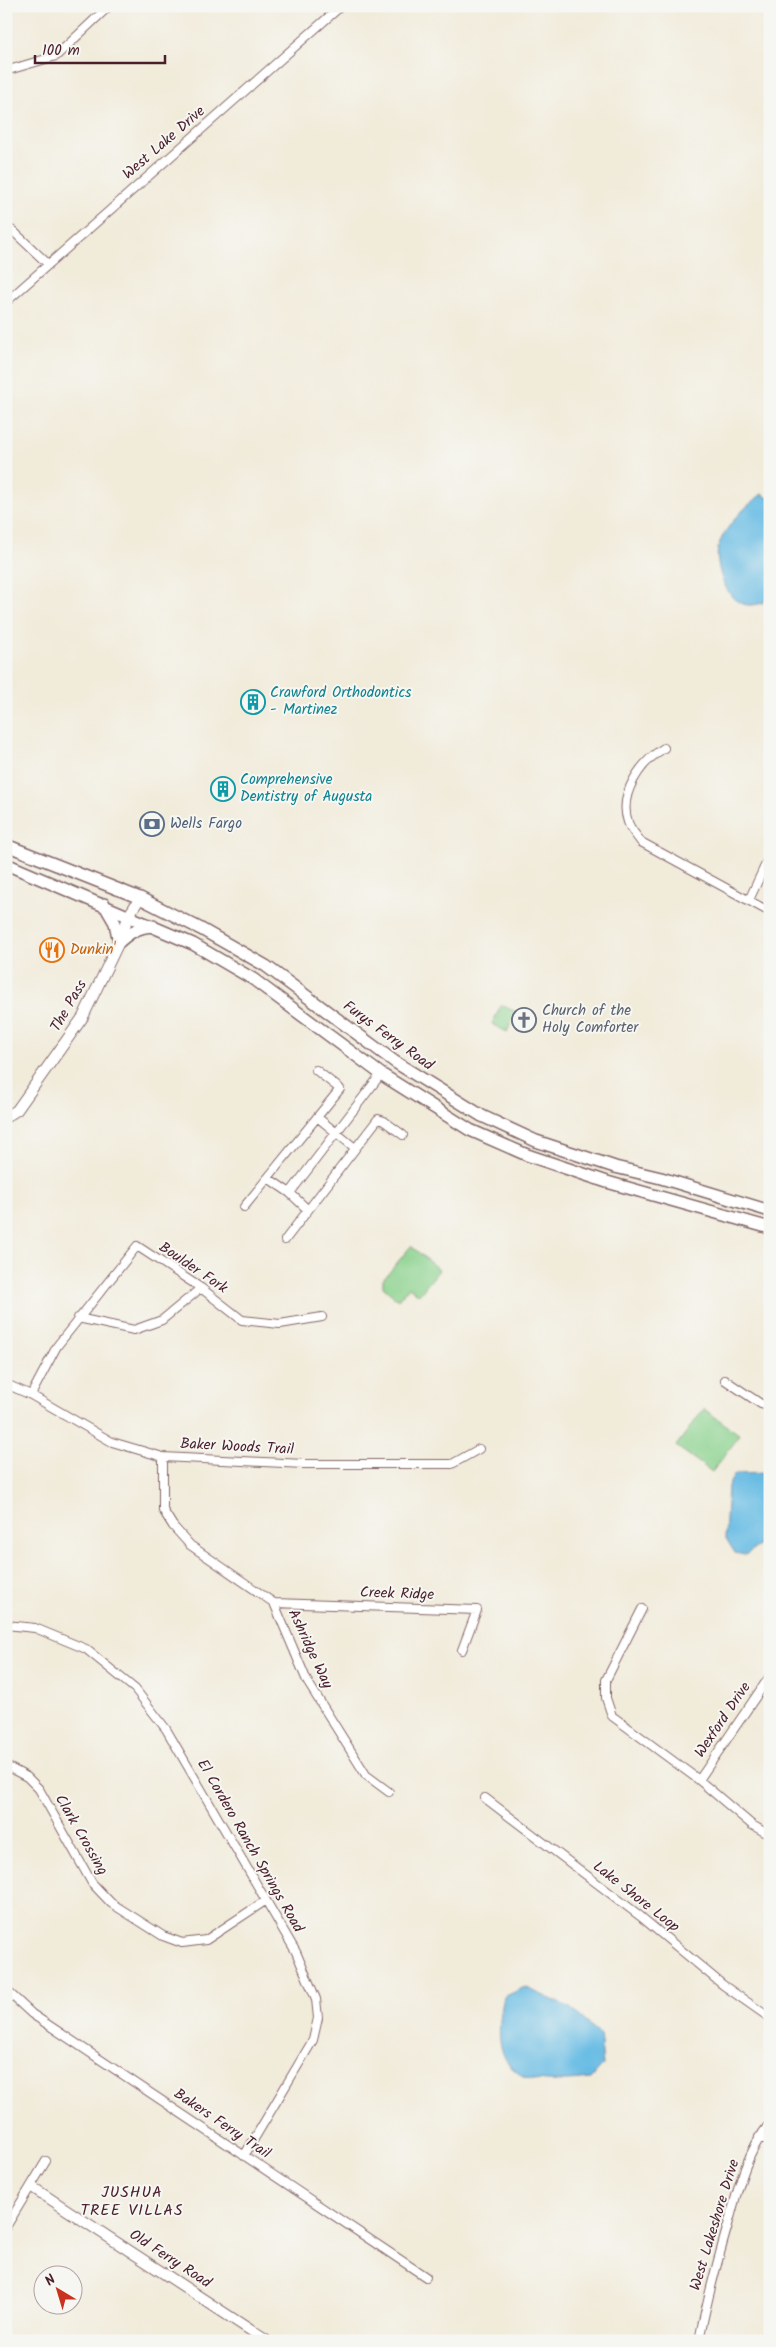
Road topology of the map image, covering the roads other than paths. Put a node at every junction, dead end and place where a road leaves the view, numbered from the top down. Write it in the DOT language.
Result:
graph roads {
  1 [pos="341,6"];
  2 [pos="106,7"];
  3 [pos="6,68"];
  4 [pos="6,227"];
  5 [pos="48,264"];
  6 [pos="6,302"];
  7 [pos="664,748"];
  8 [pos="6,846"];
  9 [pos="770,855"];
  10 [pos="6,864"];
  11 [pos="140,898"];
  12 [pos="749,900"];
  13 [pos="104,904"];
  14 [pos="770,912"];
  15 [pos="129,915"];
  16 [pos="153,926"];
  17 [pos="120,942"];
  18 [pos="316,1070"];
  19 [pos="381,1074"];
  20 [pos="6,1117"];
  21 [pos="317,1117"];
  22 [pos="336,1132"];
  23 [pos="403,1135"];
  24 [pos="355,1148"];
  25 [pos="268,1178"];
  26 [pos="290,1193"];
  27 [pos="244,1207"];
  28 [pos="308,1210"];
  29 [pos="770,1211"];
  30 [pos="770,1228"];
  31 [pos="285,1240"];
  32 [pos="201,1288"];
  33 [pos="322,1316"];
  34 [pos="78,1318"];
  35 [pos="725,1380"];
  36 [pos="6,1384"];
  37 [pos="31,1395"];
  38 [pos="770,1406"];
  39 [pos="479,1449"];
  40 [pos="162,1457"];
  41 [pos="274,1603"];
  42 [pos="642,1609"];
  43 [pos="6,1625"];
  44 [pos="462,1650"];
  45 [pos="770,1676"];
  46 [pos="6,1766"];
  47 [pos="699,1780"];
  48 [pos="389,1792"];
  49 [pos="485,1798"];
  50 [pos="770,1835"];
  51 [pos="265,1901"];
  52 [pos="6,1990"];
  53 [pos="770,2018"];
  54 [pos="770,2123"];
  55 [pos="759,2136"];
  56 [pos="770,2141"];
  57 [pos="244,2156"];
  58 [pos="46,2161"];
  59 [pos="32,2187"];
  60 [pos="6,2227"];
  61 [pos="426,2277"];
  62 [pos="266,2341"];
  63 [pos="699,2341"];
  1 -- 5 [label="street, West Lake Drive"];
  2 -- 3 [label="street"];
  4 -- 5 [label="street"];
  5 -- 6 [label="street, West Lake Drive"];
  7 -- 12 [label="street"];
  8 -- 11 [label="main road, Furys Ferry Road"];
  9 -- 12 [label="street"];
  10 -- 13 [label="main road"];
  11 -- 15 [label="street, The Pass"];
  11 -- 29 [label="main road, Furys Ferry Road"];
  12 -- 14 [label="street"];
  13 -- 15 [label="main road"];
  13 -- 17 [label="main road"];
  15 -- 16 [label="main road"];
  15 -- 17 [label="street, The Pass"];
  16 -- 17 [label="main road"];
  16 -- 19 [label="main road"];
  17 -- 20 [label="street, The Pass"];
  18 -- 21 [label="street"];
  19 -- 22 [label="street"];
  19 -- 30 [label="main road"];
  21 -- 22 [label="street"];
  21 -- 25 [label="street"];
  22 -- 24 [label="street"];
  22 -- 26 [label="street"];
  23 -- 24 [label="street"];
  24 -- 28 [label="street"];
  25 -- 26 [label="street"];
  25 -- 27 [label="street"];
  26 -- 28 [label="street"];
  28 -- 31 [label="street"];
  32 -- 33 [label="street, Boulder Fork"];
  32 -- 34 [label="street"];
  32 -- 34 [label="street, Boulder Fork"];
  34 -- 37 [label="street, Boulder Fork"];
  35 -- 38 [label="street"];
  36 -- 37 [label="street, Baker Woods Trail"];
  37 -- 40 [label="street, Baker Woods Trail"];
  39 -- 40 [label="street, Baker Woods Trail"];
  40 -- 41 [label="street, Ashridge Way"];
  41 -- 44 [label="street, Creek Ridge"];
  41 -- 48 [label="street, Ashridge Way"];
  42 -- 47 [label="street"];
  43 -- 51 [label="street, El Cordero Ranch Springs Road"];
  45 -- 47 [label="street, Wexford Drive"];
  46 -- 51 [label="street, Clark Crossing"];
  47 -- 50 [label="street"];
  49 -- 53 [label="street, Lake Shore Loop"];
  51 -- 57 [label="street, El Cordero Ranch Springs Road"];
  52 -- 57 [label="street, Bakers Ferry Trail"];
  54 -- 55 [label="street, West Lakeshore Drive"];
  55 -- 56 [label="street"];
  55 -- 63 [label="street, West Lakeshore Drive"];
  57 -- 61 [label="street, Bakers Ferry Trail"];
  58 -- 59 [label="street"];
  59 -- 60 [label="street"];
  59 -- 62 [label="street, Old Ferry Road"];
}
